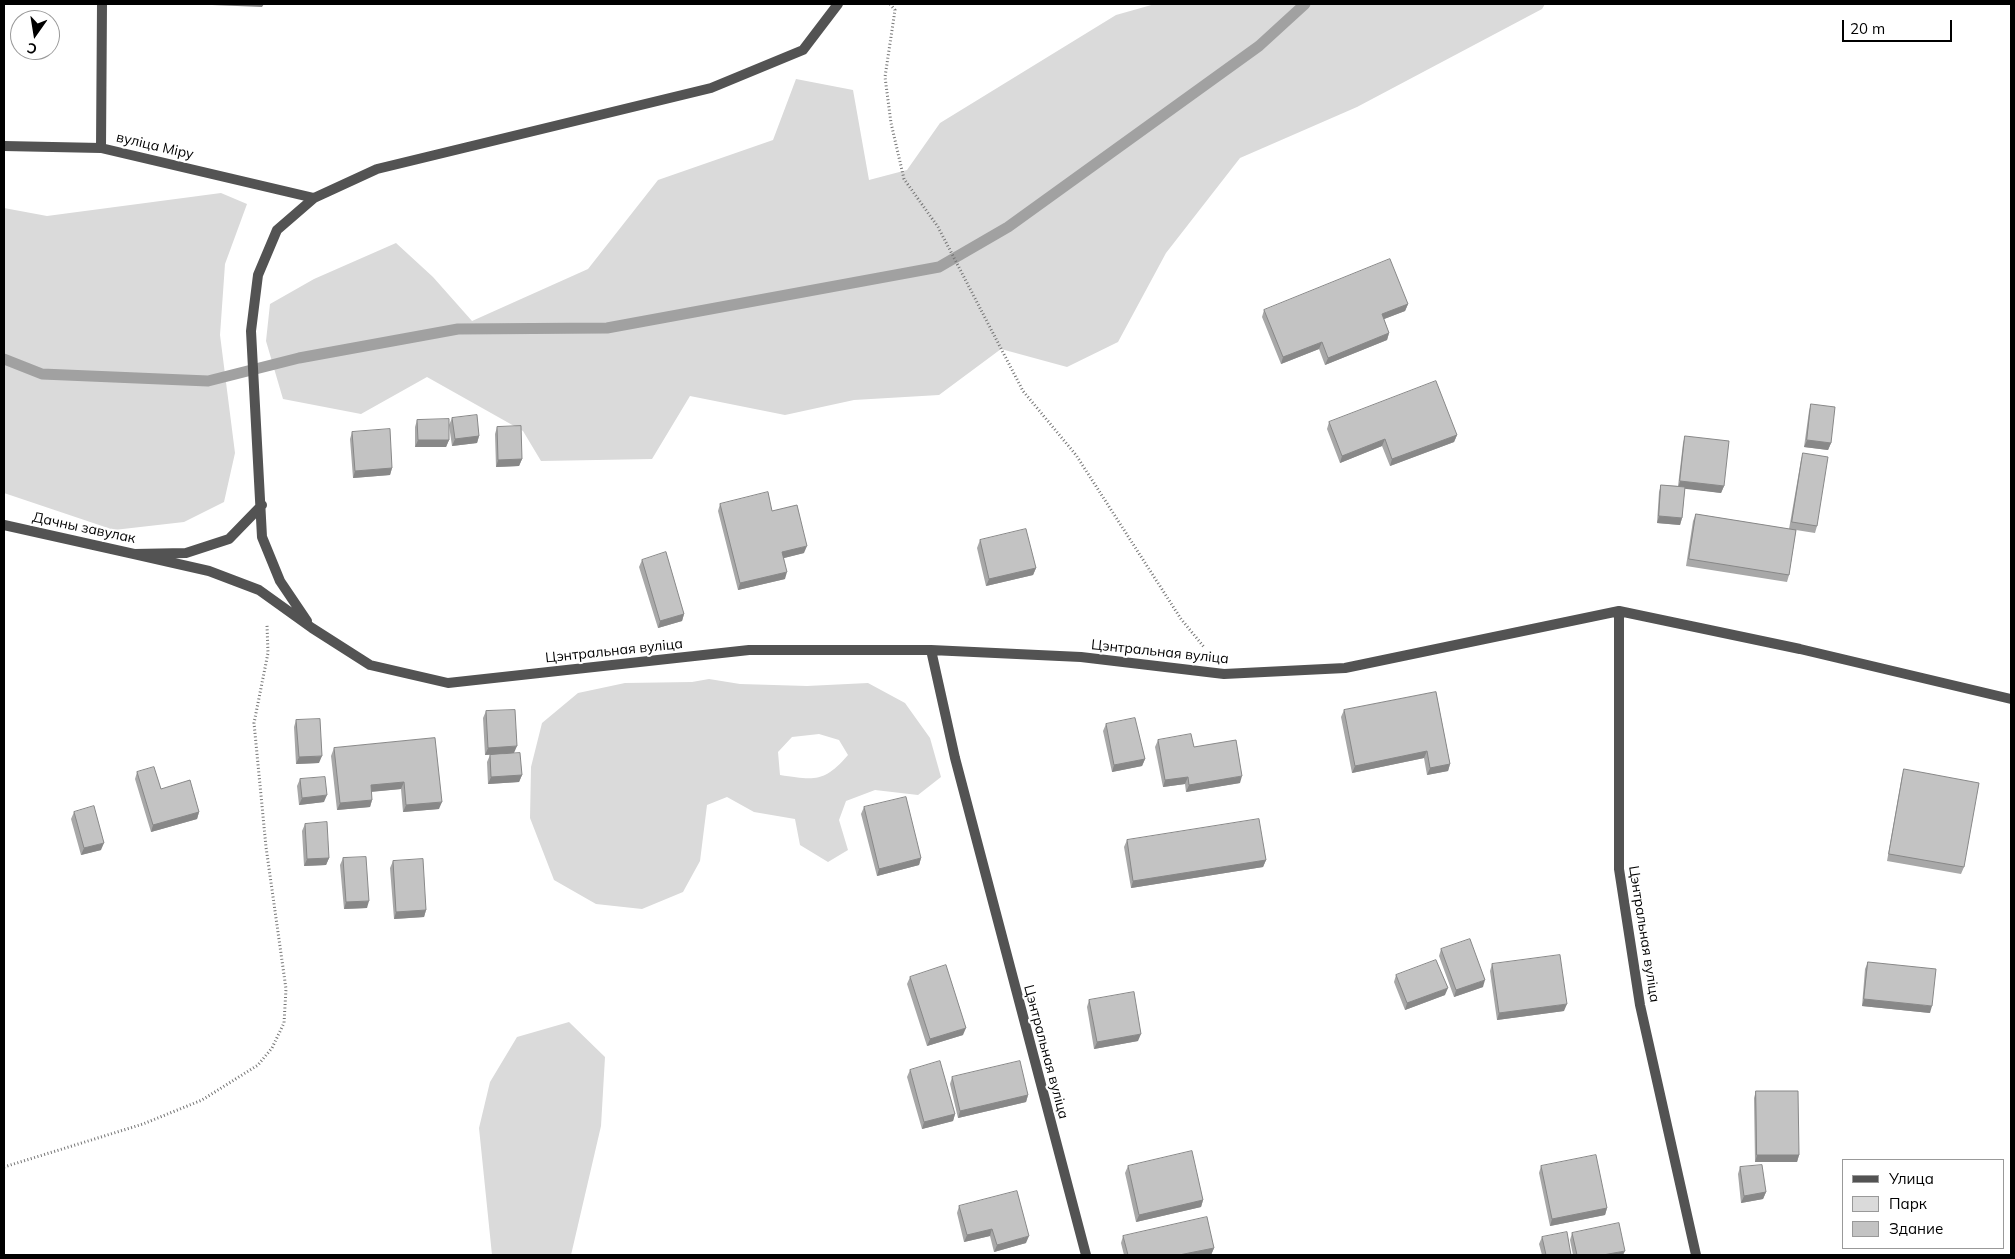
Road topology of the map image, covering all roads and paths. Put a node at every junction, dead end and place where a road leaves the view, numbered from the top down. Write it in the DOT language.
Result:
graph roads {
  1 [pos="102,4"];
  2 [pos="838,4"];
  3 [pos="890,4"];
  4 [pos="4,146"];
  5 [pos="101,148"];
  6 [pos="314,198"];
  7 [pos="262,505"];
  8 [pos="4,525"];
  9 [pos="134,554"];
  10 [pos="263,593"];
  11 [pos="1619,611"];
  12 [pos="312,628"];
  13 [pos="931,650"];
  14 [pos="1224,674"];
  15 [pos="2011,699"];
  16 [pos="4,1167"];
  17 [pos="1086,1255"];
  18 [pos="1696,1255"];
  1 -- 5 [label="street, вуліца Міру"];
  2 -- 6 [label="street, Цэнтральная вуліца"];
  3 -- 14 [label="path"];
  4 -- 5 [label="street"];
  5 -- 6 [label="street, вуліца Міру"];
  6 -- 7 [label="street, Цэнтральная вуліца"];
  7 -- 9 [label="street, Дачны завулак"];
  7 -- 12 [label="street, Цэнтральная вуліца"];
  8 -- 9 [label="street, Дачны завулак"];
  9 -- 10 [label="street, Цэнтральная вуліца"];
  10 -- 12 [label="street, Цэнтральная вуліца"];
  10 -- 16 [label="path"];
  11 -- 14 [label="street, Цэнтральная вуліца"];
  11 -- 15 [label="street, Цэнтральная вуліца"];
  11 -- 18 [label="street, Цэнтральная вуліца"];
  12 -- 13 [label="street, Цэнтральная вуліца"];
  13 -- 14 [label="street, Цэнтральная вуліца"];
  13 -- 17 [label="street, Цэнтральная вуліца"];
}
